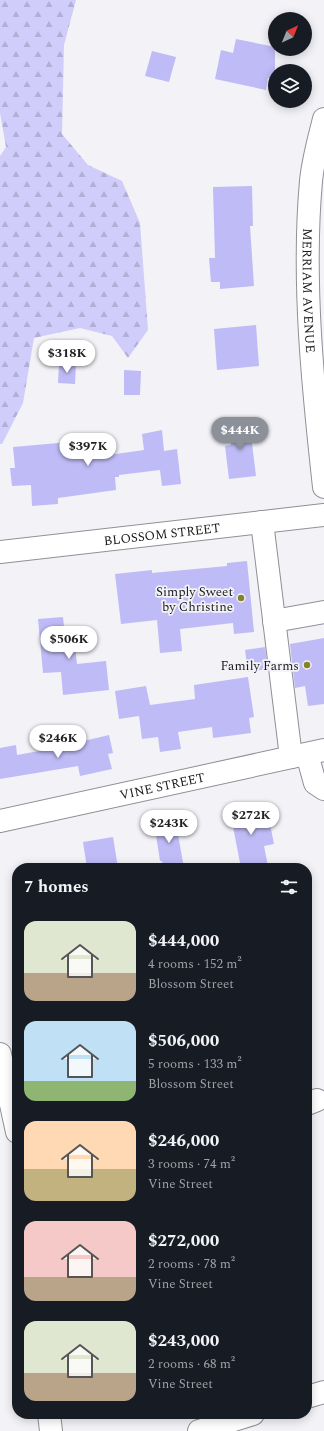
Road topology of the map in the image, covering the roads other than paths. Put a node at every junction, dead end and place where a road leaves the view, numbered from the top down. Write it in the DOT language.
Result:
graph roads {
  1 [pos="324,119"];
  2 [pos="324,486"];
  3 [pos="324,515"];
  4 [pos="262,522"];
  5 [pos="0,552"];
  6 [pos="324,612"];
  7 [pos="274,621"];
  8 [pos="308,754"];
  9 [pos="324,789"];
  10 [pos="0,821"];
  11 [pos="0,1054"];
  12 [pos="12,1109"];
  13 [pos="324,1392"];
  14 [pos="312,1396"];
  15 [pos="50,1419"];
  16 [pos="237,1419"];
  17 [pos="51,1431"];
  18 [pos="199,1431"];
  1 -- 2 [label="street, MERRIAM AVENUE"];
  3 -- 4 [label="street, BLOSSOM STREET"];
  4 -- 5 [label="street, BLOSSOM STREET"];
  4 -- 7 [label="street"];
  6 -- 7 [label="street"];
  7 -- 8 [label="street"];
  8 -- 9 [label="street"];
  8 -- 10 [label="street, VINE STREET"];
  11 -- 12 [label="street"];
  13 -- 14 [label="street"];
  15 -- 17 [label="street"];
  16 -- 18 [label="street"];
}
